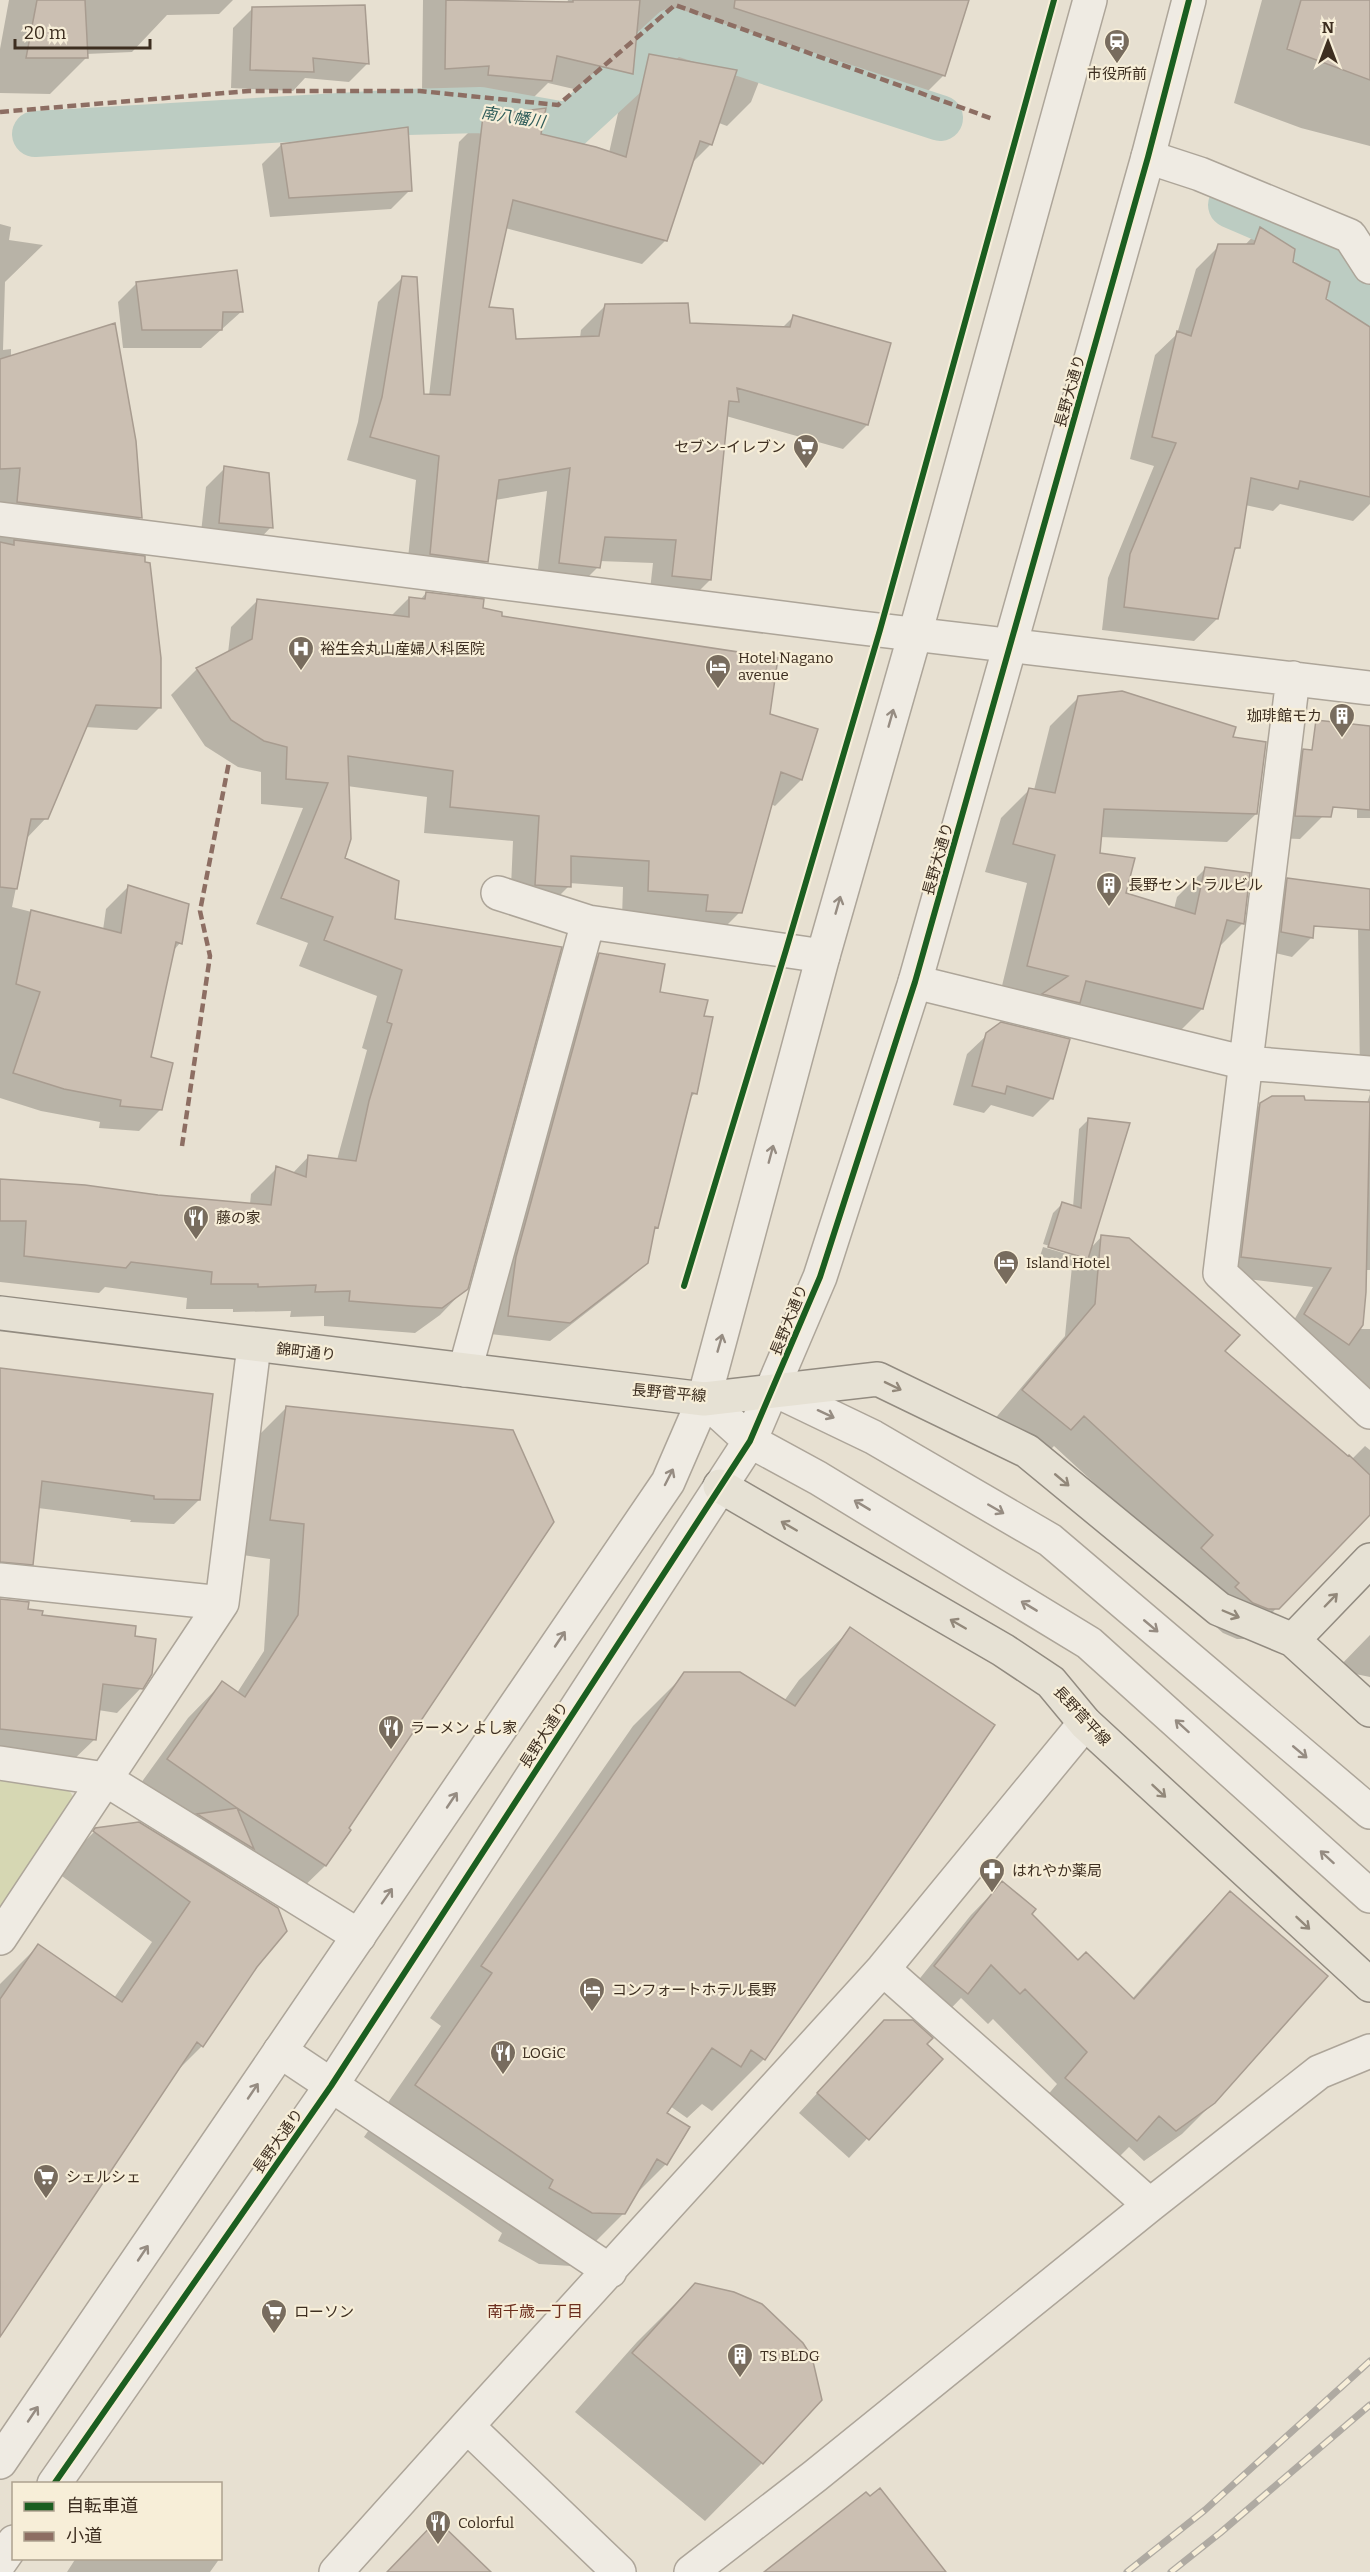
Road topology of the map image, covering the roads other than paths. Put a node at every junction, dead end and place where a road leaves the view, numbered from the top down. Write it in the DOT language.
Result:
graph roads {
  1 [pos="1090,0"];
  2 [pos="1189,0"];
  3 [pos="1149,156"];
  4 [pos="1370,267"];
  5 [pos="0,519"];
  6 [pos="915,634"];
  7 [pos="1011,646"];
  8 [pos="1293,678"];
  9 [pos="1370,688"];
  10 [pos="498,893"];
  11 [pos="588,922"];
  12 [pos="823,956"];
  13 [pos="915,982"];
  14 [pos="1246,1063"];
  15 [pos="1370,1073"];
  16 [pos="0,1313"];
  17 [pos="254,1346"];
  18 [pos="465,1370"];
  19 [pos="612,1388"];
  20 [pos="773,1389"];
  21 [pos="704,1399"];
  22 [pos="1370,1412"];
  23 [pos="750,1441"];
  24 [pos="720,1486"];
  25 [pos="1370,1560"];
  26 [pos="0,1580"];
  27 [pos="222,1603"];
  28 [pos="1293,1640"];
  29 [pos="1370,1710"];
  30 [pos="1085,1723"];
  31 [pos="0,1763"];
  32 [pos="105,1779"];
  33 [pos="1370,1812"];
  34 [pos="1370,1896"];
  35 [pos="359,1936"];
  36 [pos="0,1938"];
  37 [pos="883,1969"];
  38 [pos="1370,1985"];
  39 [pos="280,2051"];
  40 [pos="1370,2051"];
  41 [pos="331,2086"];
  42 [pos="1150,2205"];
  43 [pos="610,2271"];
  44 [pos="467,2426"];
  45 [pos="0,2462"];
  46 [pos="55,2482"];
  47 [pos="12,2545"];
  48 [pos="0,2562"];
  49 [pos="336,2572"];
  50 [pos="619,2572"];
  51 [pos="691,2572"];
  1 -- 6 [label="street"];
  2 -- 3 [label="street, 長野大通り"];
  3 -- 4 [label="street"];
  3 -- 7 [label="street, 長野大通り"];
  5 -- 6 [label="street"];
  6 -- 7 [label="street"];
  12 -- 6 [label="street, one-way"];
  7 -- 8 [label="street"];
  7 -- 13 [label="street, 長野大通り"];
  8 -- 9 [label="street"];
  8 -- 14 [label="street"];
  10 -- 11 [label="street"];
  11 -- 12 [label="street"];
  11 -- 18 [label="street"];
  21 -- 12 [label="street, one-way"];
  13 -- 14 [label="street"];
  13 -- 20 [label="street, 長野大通り"];
  14 -- 15 [label="street"];
  14 -- 22 [label="street"];
  16 -- 17 [label="main road, 錦町通り"];
  17 -- 18 [label="main road, 錦町通り"];
  17 -- 27 [label="street"];
  18 -- 19 [label="main road, 錦町通り"];
  19 -- 21 [label="main road, 長野菅平線"];
  20 -- 21 [label="main road, 長野菅平線"];
  20 -- 23 [label="street, 長野大通り"];
  20 -- 28 [label="main road, 長野菅平線, one-way"];
  20 -- 33 [label="street, one-way"];
  21 -- 23 [label="street"];
  35 -- 21 [label="street, one-way"];
  23 -- 24 [label="street, 長野大通り"];
  34 -- 23 [label="street, one-way"];
  30 -- 24 [label="main road, 長野菅平線, one-way"];
  24 -- 41 [label="street, 長野大通り"];
  28 -- 25 [label="main road, one-way"];
  26 -- 27 [label="street"];
  27 -- 32 [label="street"];
  28 -- 29 [label="main road, 長野菅平線"];
  30 -- 37 [label="street"];
  30 -- 38 [label="main road, 長野菅平線, one-way"];
  31 -- 32 [label="street"];
  32 -- 35 [label="street"];
  32 -- 36 [label="street"];
  35 -- 39 [label="street"];
  37 -- 42 [label="street"];
  37 -- 43 [label="street"];
  39 -- 41 [label="street"];
  45 -- 39 [label="street, one-way"];
  40 -- 42 [label="street"];
  41 -- 43 [label="street"];
  41 -- 46 [label="street, 長野大通り"];
  42 -- 51 [label="street"];
  43 -- 44 [label="street"];
  44 -- 49 [label="street"];
  44 -- 50 [label="street"];
  47 -- 48 [label="street"];
}
